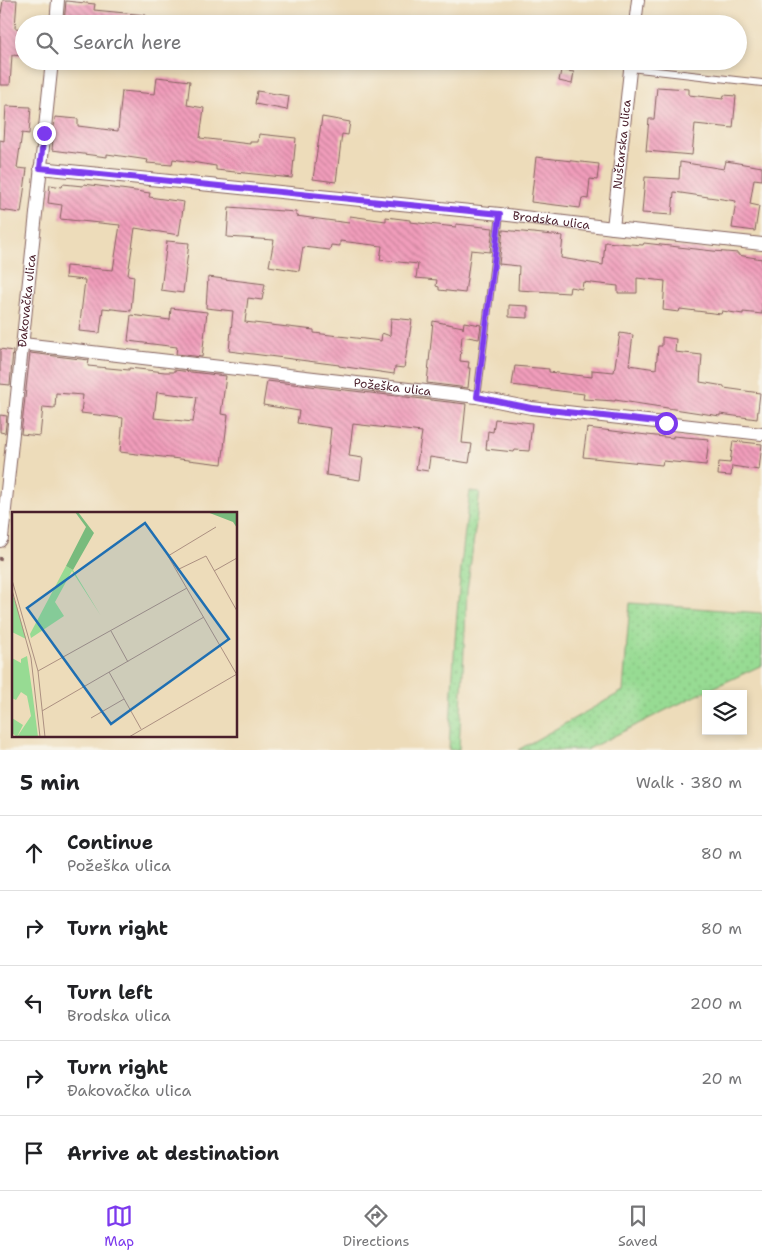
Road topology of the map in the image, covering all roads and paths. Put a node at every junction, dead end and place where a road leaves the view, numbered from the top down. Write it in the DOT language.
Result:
graph roads {
  1 [pos="58,0"];
  2 [pos="638,0"];
  3 [pos="57,15"];
  4 [pos="636,15"];
  5 [pos="51,70"];
  6 [pos="630,70"];
  7 [pos="667,70"];
  8 [pos="762,83"];
  9 [pos="40,168"];
  10 [pos="500,214"];
  11 [pos="613,228"];
  12 [pos="762,244"];
  13 [pos="23,344"];
  14 [pos="477,397"];
  15 [pos="762,434"];
  16 [pos="6,452"];
  17 [pos="1,540"];
  1 -- 3 [label="street"];
  2 -- 4 [label="street"];
  5 -- 9 [label="street, Đakovačka ulica"];
  6 -- 11 [label="street, Nuštarska ulica"];
  7 -- 8 [label="lane"];
  9 -- 10 [label="street, Brodska ulica"];
  9 -- 13 [label="street, Đakovačka ulica"];
  10 -- 11 [label="street, Brodska ulica"];
  10 -- 14 [label="lane"];
  11 -- 12 [label="street, Brodska ulica"];
  13 -- 14 [label="street, Požeška ulica"];
  13 -- 16 [label="street, Đakovačka ulica"];
  14 -- 15 [label="street, Požeška ulica"];
  16 -- 17 [label="street, Đakovačka ulica"];
}
